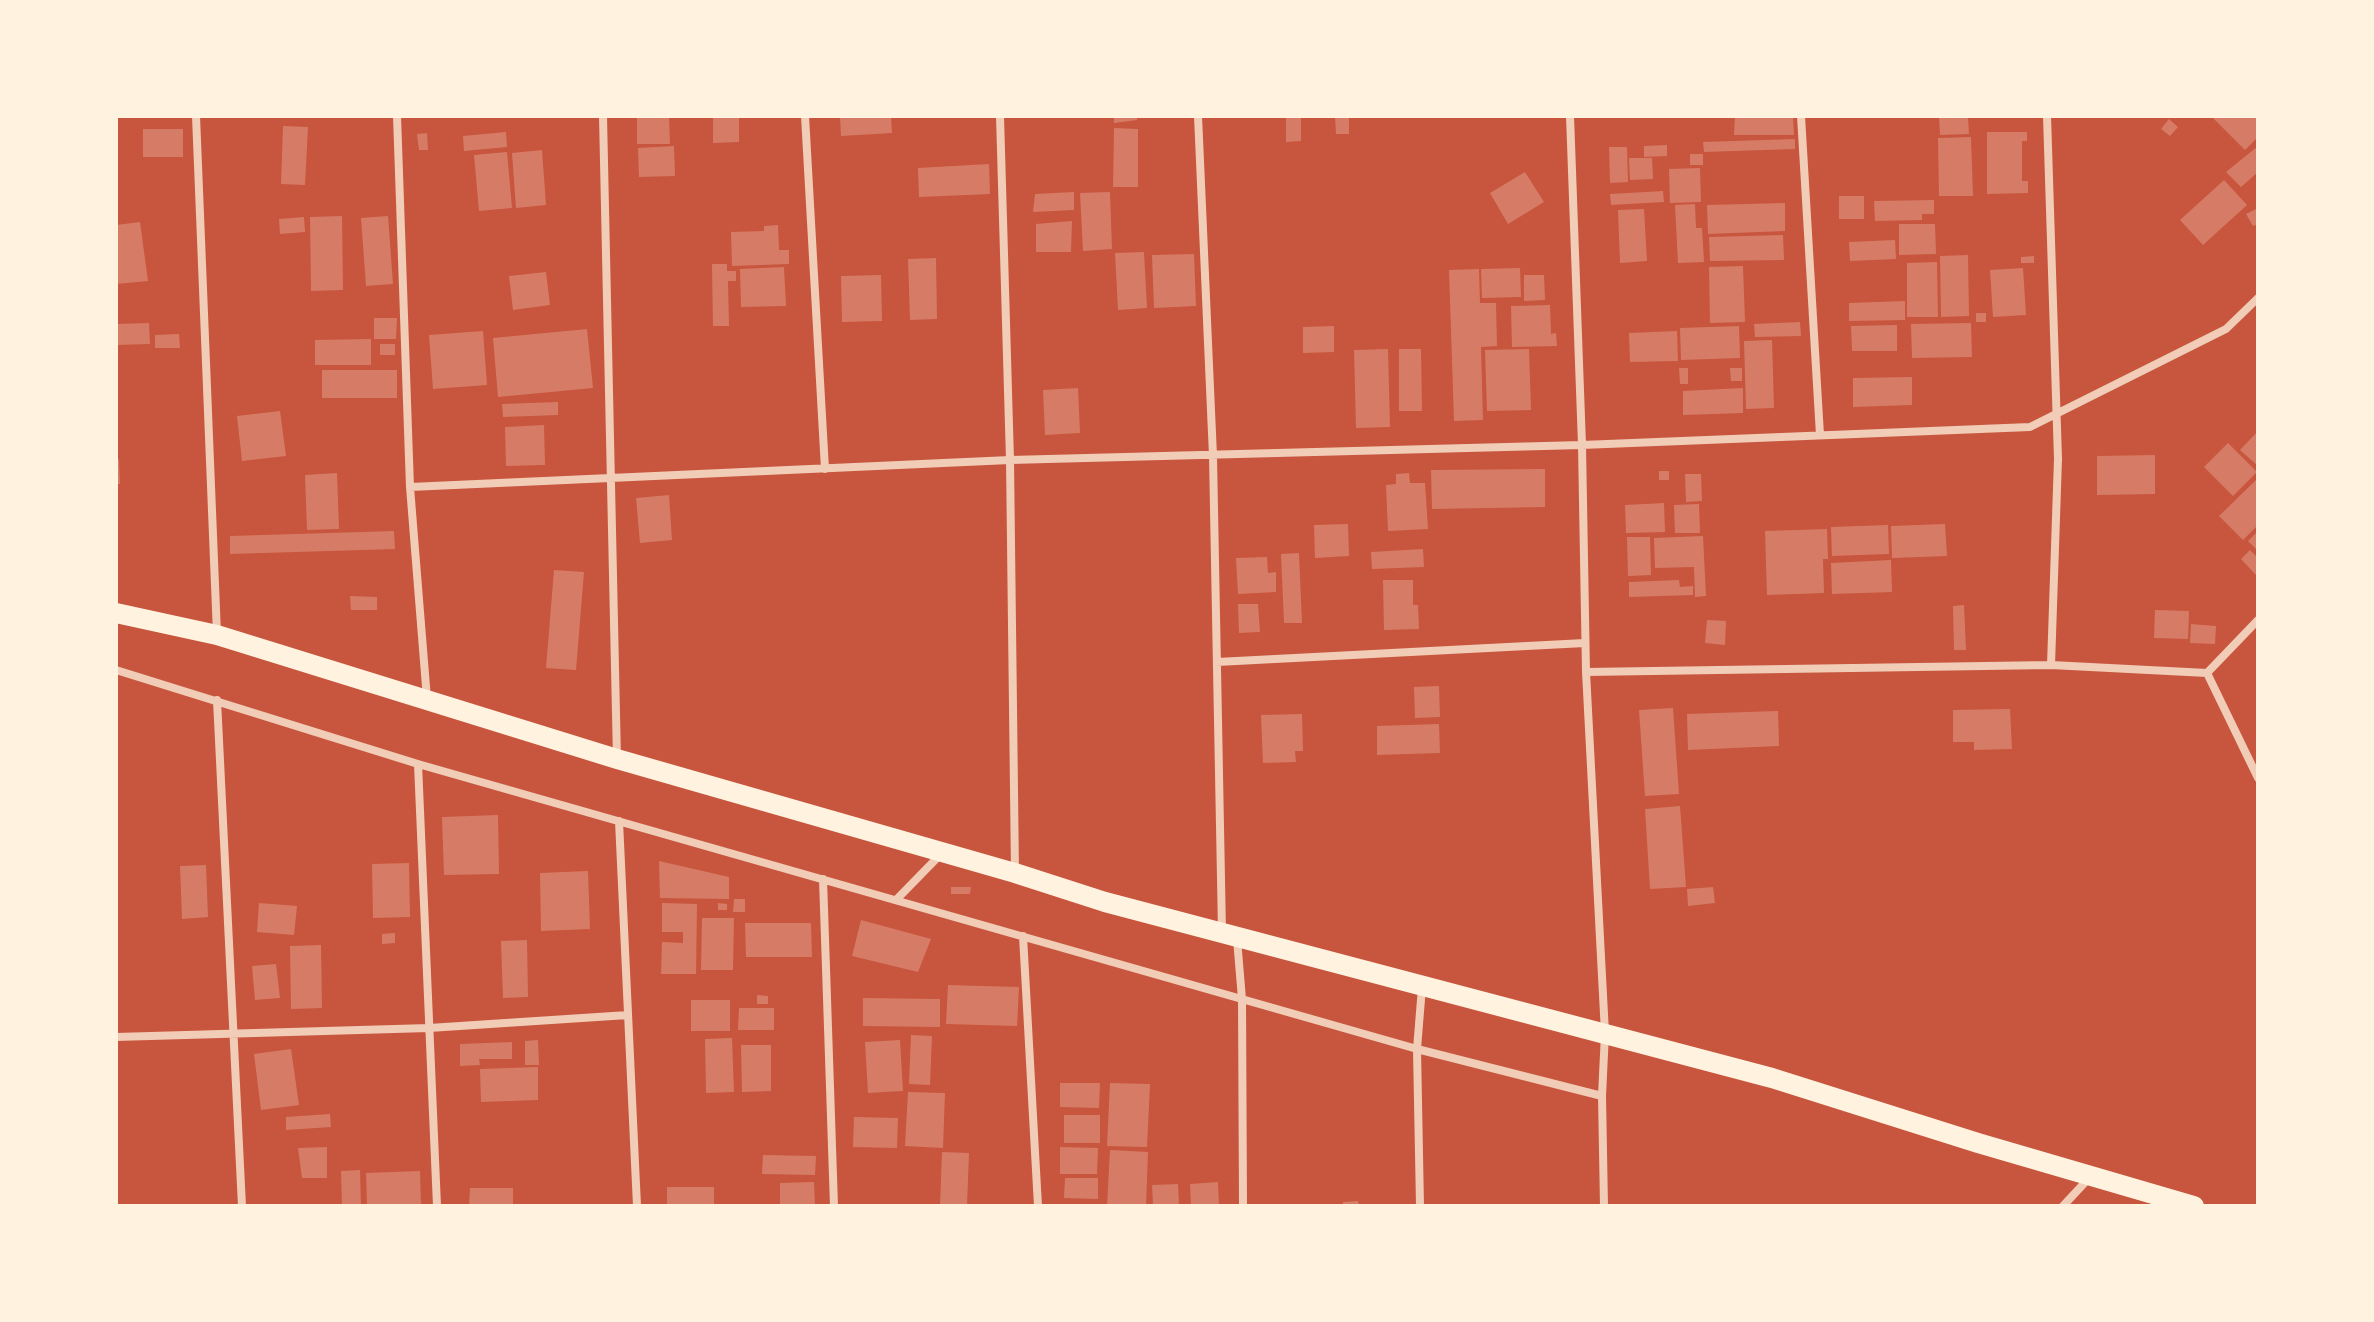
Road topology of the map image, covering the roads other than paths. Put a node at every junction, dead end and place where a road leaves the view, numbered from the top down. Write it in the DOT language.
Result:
graph roads {
  1 [pos="196,116"];
  2 [pos="397,116"];
  3 [pos="603,116"];
  4 [pos="805,116"];
  5 [pos="1000,116"];
  6 [pos="1198,116"];
  7 [pos="1570,116"];
  8 [pos="1801,116"];
  9 [pos="2047,116"];
  10 [pos="2258,298"];
  11 [pos="2057,414"];
  12 [pos="1820,435"];
  13 [pos="1582,445"];
  14 [pos="1213,456"];
  15 [pos="1010,460"];
  16 [pos="825,469"];
  17 [pos="610,479"];
  18 [pos="410,487"];
  19 [pos="116,613"];
  20 [pos="2258,620"];
  21 [pos="217,635"];
  22 [pos="1585,643"];
  23 [pos="1217,662"];
  24 [pos="2051,665"];
  25 [pos="116,670"];
  26 [pos="1586,672"];
  27 [pos="2207,673"];
  28 [pos="217,700"];
  29 [pos="427,700"];
  30 [pos="617,759"];
  31 [pos="418,764"];
  32 [pos="2258,778"];
  33 [pos="619,821"];
  34 [pos="942,853"];
  35 [pos="1015,873"];
  36 [pos="823,879"];
  37 [pos="896,900"];
  38 [pos="1230,934"];
  39 [pos="1023,936"];
  40 [pos="1422,986"];
  41 [pos="1242,999"];
  42 [pos="628,1015"];
  43 [pos="429,1028"];
  44 [pos="1605,1033"];
  45 [pos="234,1034"];
  46 [pos="116,1037"];
  47 [pos="1417,1049"];
  48 [pos="1602,1096"];
  49 [pos="2091,1176"];
  50 [pos="242,1206"];
  51 [pos="437,1206"];
  52 [pos="637,1206"];
  53 [pos="834,1206"];
  54 [pos="1038,1206"];
  55 [pos="1243,1206"];
  56 [pos="1420,1206"];
  57 [pos="1604,1206"];
  58 [pos="2063,1206"];
  59 [pos="2194,1206"];
  1 -- 21 [label="street"];
  2 -- 18 [label="street"];
  3 -- 17 [label="street"];
  4 -- 16 [label="street"];
  5 -- 15 [label="street"];
  6 -- 14 [label="street"];
  7 -- 13 [label="street"];
  8 -- 12 [label="street"];
  9 -- 11 [label="street"];
  10 -- 11 [label="street"];
  11 -- 12 [label="street"];
  11 -- 24 [label="street"];
  12 -- 13 [label="street"];
  13 -- 14 [label="street"];
  13 -- 22 [label="street"];
  14 -- 15 [label="street"];
  14 -- 23 [label="street"];
  15 -- 16 [label="street"];
  15 -- 35 [label="street"];
  16 -- 17 [label="street"];
  17 -- 18 [label="street"];
  17 -- 30 [label="street"];
  18 -- 29 [label="street"];
  19 -- 21 [label="main road"];
  20 -- 27 [label="street"];
  21 -- 29 [label="main road"];
  22 -- 23 [label="street"];
  22 -- 26 [label="street"];
  23 -- 38 [label="street"];
  24 -- 26 [label="street"];
  24 -- 27 [label="street"];
  25 -- 28 [label="street"];
  26 -- 44 [label="street"];
  27 -- 32 [label="street"];
  28 -- 31 [label="street"];
  28 -- 45 [label="street"];
  29 -- 30 [label="main road"];
  30 -- 34 [label="main road"];
  31 -- 33 [label="street"];
  31 -- 43 [label="street"];
  33 -- 36 [label="street"];
  33 -- 42 [label="street"];
  34 -- 35 [label="main road"];
  34 -- 37 [label="street"];
  35 -- 38 [label="main road"];
  36 -- 37 [label="street"];
  36 -- 53 [label="street"];
  37 -- 39 [label="street"];
  38 -- 40 [label="main road"];
  38 -- 41 [label="street"];
  39 -- 41 [label="street"];
  39 -- 54 [label="street"];
  40 -- 44 [label="main road"];
  40 -- 47 [label="street"];
  41 -- 47 [label="street"];
  41 -- 55 [label="street"];
  42 -- 43 [label="street"];
  42 -- 52 [label="street"];
  43 -- 45 [label="street"];
  43 -- 51 [label="street"];
  44 -- 48 [label="street"];
  44 -- 49 [label="main road"];
  45 -- 46 [label="street"];
  45 -- 50 [label="street"];
  47 -- 48 [label="street"];
  47 -- 56 [label="street"];
  48 -- 57 [label="street"];
  49 -- 58 [label="street"];
  49 -- 59 [label="main road"];
}
